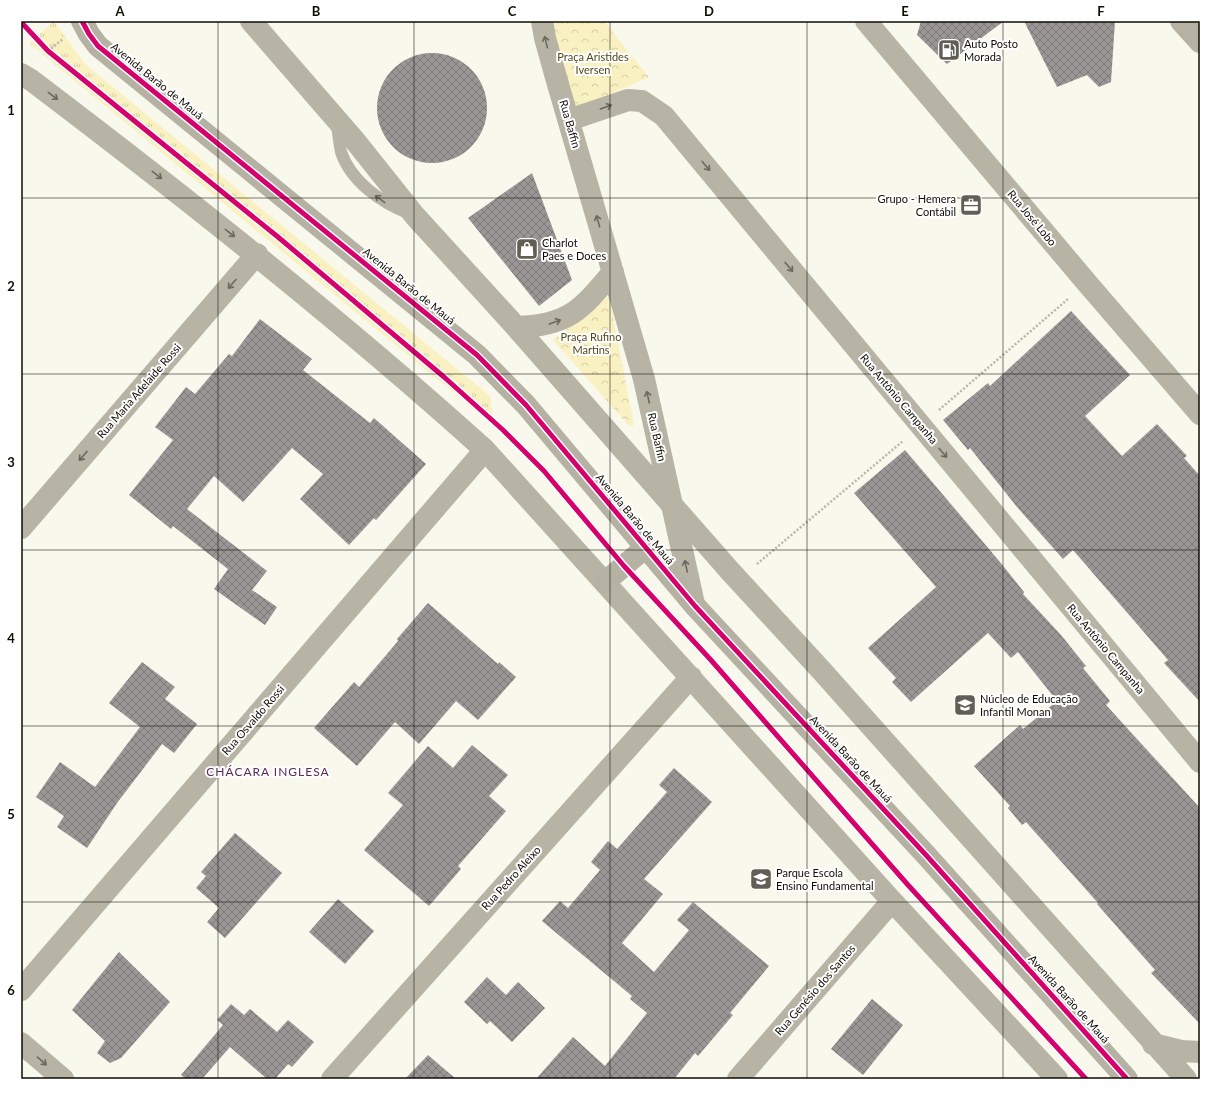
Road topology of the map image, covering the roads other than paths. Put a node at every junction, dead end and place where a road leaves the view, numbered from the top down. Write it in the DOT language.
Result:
graph roads {
  1 [pos="82,21"];
  2 [pos="251,21"];
  3 [pos="542,21"];
  4 [pos="866,21"];
  5 [pos="1181,21"];
  6 [pos="1200,42"];
  7 [pos="21,74"];
  8 [pos="569,120"];
  9 [pos="257,254"];
  10 [pos="613,272"];
  11 [pos="516,327"];
  12 [pos="1200,414"];
  13 [pos="485,450"];
  14 [pos="671,504"];
  15 [pos="21,528"];
  16 [pos="646,547"];
  17 [pos="605,582"];
  18 [pos="694,604"];
  19 [pos="690,677"];
  20 [pos="1200,762"];
  21 [pos="892,901"];
  22 [pos="21,990"];
  23 [pos="21,1043"];
  24 [pos="1153,1044"];
  25 [pos="1200,1052"];
  26 [pos="63,1079"];
  27 [pos="332,1079"];
  28 [pos="738,1079"];
  29 [pos="1057,1079"];
  30 [pos="1127,1079"];
  31 [pos="1186,1079"];
  1 -- 16 [label="street, Avenida Barão de Mauá"];
  2 -- 11 [label="street"];
  8 -- 3 [label="street, Rua Baffin, one-way"];
  4 -- 12 [label="street, Rua José Lobo"];
  5 -- 6 [label="street"];
  7 -- 9 [label="street, one-way"];
  10 -- 8 [label="street, Rua Baffin, one-way"];
  8 -- 20 [label="street, Rua Antônio Campanha, one-way"];
  9 -- 13 [label="street"];
  9 -- 15 [label="street, Rua Maria Adelaide Rossi, one-way"];
  11 -- 10 [label="street, one-way"];
  14 -- 10 [label="street, Rua Baffin, one-way"];
  11 -- 14 [label="street"];
  13 -- 17 [label="street"];
  13 -- 22 [label="street, Rua Osvaldo Rossi"];
  18 -- 14 [label="street, Rua Baffin, one-way"];
  14 -- 24 [label="street"];
  16 -- 17 [label="street"];
  16 -- 18 [label="street, Avenida Barão de Mauá"];
  17 -- 19 [label="street"];
  18 -- 30 [label="street, Avenida Barão de Mauá"];
  19 -- 21 [label="street"];
  19 -- 27 [label="street, Rua Pedro Aleixo"];
  21 -- 28 [label="street, Rua Genésio dos Santos"];
  21 -- 29 [label="street"];
  23 -- 26 [label="street, one-way"];
  24 -- 25 [label="street"];
  24 -- 31 [label="street"];
}
